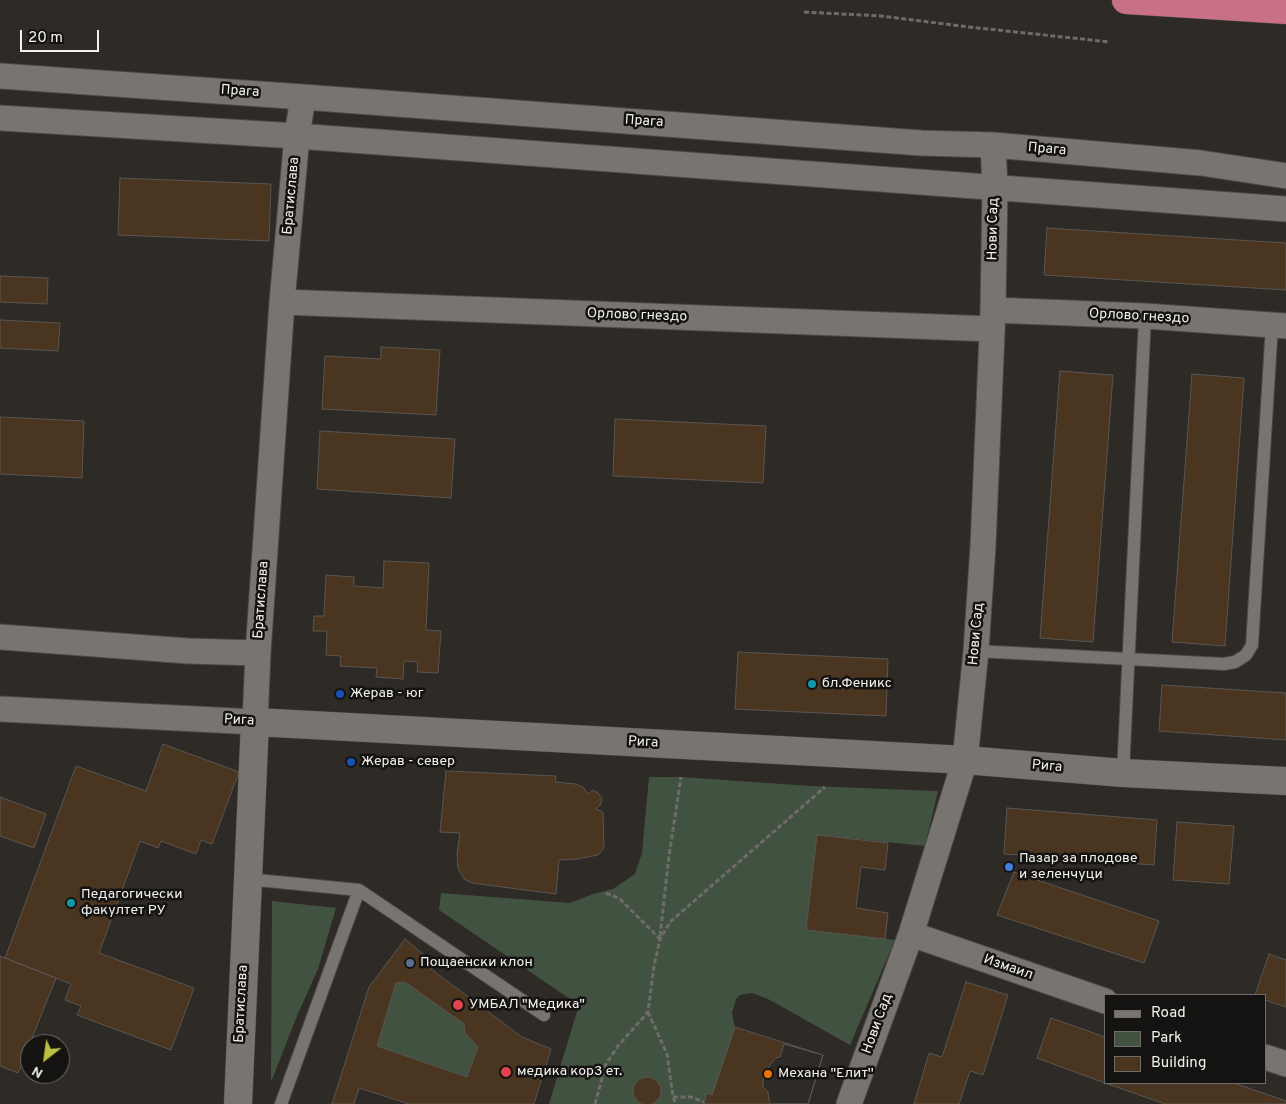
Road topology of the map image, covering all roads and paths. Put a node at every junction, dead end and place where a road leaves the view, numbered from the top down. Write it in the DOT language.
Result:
graph roads {
  1 [pos="1126,0"];
  2 [pos="1286,10"];
  3 [pos="804,12"];
  4 [pos="1110,42"];
  5 [pos="0,76"];
  6 [pos="303,97"];
  7 [pos="0,118"];
  8 [pos="297,136"];
  9 [pos="993,144"];
  10 [pos="1286,176"];
  11 [pos="995,187"];
  12 [pos="1286,209"];
  13 [pos="282,302"];
  14 [pos="1145,316"];
  15 [pos="992,320"];
  16 [pos="1279,325"];
  17 [pos="0,637"];
  18 [pos="976,651"];
  19 [pos="258,653"];
  20 [pos="1129,659"];
  21 [pos="0,709"];
  22 [pos="255,722"];
  23 [pos="965,760"];
  24 [pos="1123,773"];
  25 [pos="681,777"];
  26 [pos="1286,781"];
  27 [pos="825,787"];
  28 [pos="248,878"];
  29 [pos="359,890"];
  30 [pos="606,893"];
  31 [pos="911,934"];
  32 [pos="660,939"];
  33 [pos="1104,1001"];
  34 [pos="648,1012"];
  35 [pos="544,1015"];
  36 [pos="1266,1057"];
  37 [pos="1286,1064"];
  38 [pos="673,1098"];
  39 [pos="702,1103"];
  40 [pos="238,1104"];
  41 [pos="281,1104"];
  42 [pos="595,1104"];
  43 [pos="676,1104"];
  44 [pos="849,1104"];
  1 -- 2 [label="highway"];
  3 -- 4 [label="path"];
  5 -- 6 [label="street, Прага"];
  6 -- 8 [label="street, Братислава"];
  6 -- 9 [label="street, Прага"];
  7 -- 8 [label="street"];
  8 -- 11 [label="street"];
  8 -- 13 [label="street, Братислава"];
  9 -- 10 [label="street, Прага"];
  9 -- 11 [label="street, Нови Сад"];
  11 -- 12 [label="street"];
  11 -- 15 [label="street, Нови Сад"];
  13 -- 15 [label="street, Орлово гнездо"];
  13 -- 19 [label="street, Братислава"];
  14 -- 15 [label="street, Орлово гнездо"];
  14 -- 16 [label="street, Орлово гнездо"];
  14 -- 20 [label="lane"];
  15 -- 18 [label="street, Нови Сад"];
  16 -- 20 [label="lane"];
  17 -- 19 [label="street"];
  18 -- 20 [label="lane"];
  18 -- 23 [label="street, Нови Сад"];
  19 -- 22 [label="street, Братислава"];
  20 -- 24 [label="lane"];
  21 -- 22 [label="street, Рига"];
  22 -- 23 [label="street, Рига"];
  22 -- 28 [label="street, Братислава"];
  23 -- 24 [label="street, Рига"];
  23 -- 31 [label="street, Нови Сад"];
  24 -- 26 [label="street, Рига"];
  25 -- 32 [label="path"];
  27 -- 32 [label="path"];
  28 -- 29 [label="lane"];
  28 -- 40 [label="street, Братислава"];
  29 -- 35 [label="lane"];
  29 -- 41 [label="lane"];
  30 -- 32 [label="path"];
  31 -- 33 [label="street, Измаил"];
  31 -- 44 [label="street, Нови Сад"];
  32 -- 34 [label="path"];
  34 -- 38 [label="path"];
  34 -- 42 [label="path"];
  36 -- 37 [label="street"];
  38 -- 39 [label="path"];
  38 -- 43 [label="path"];
}
